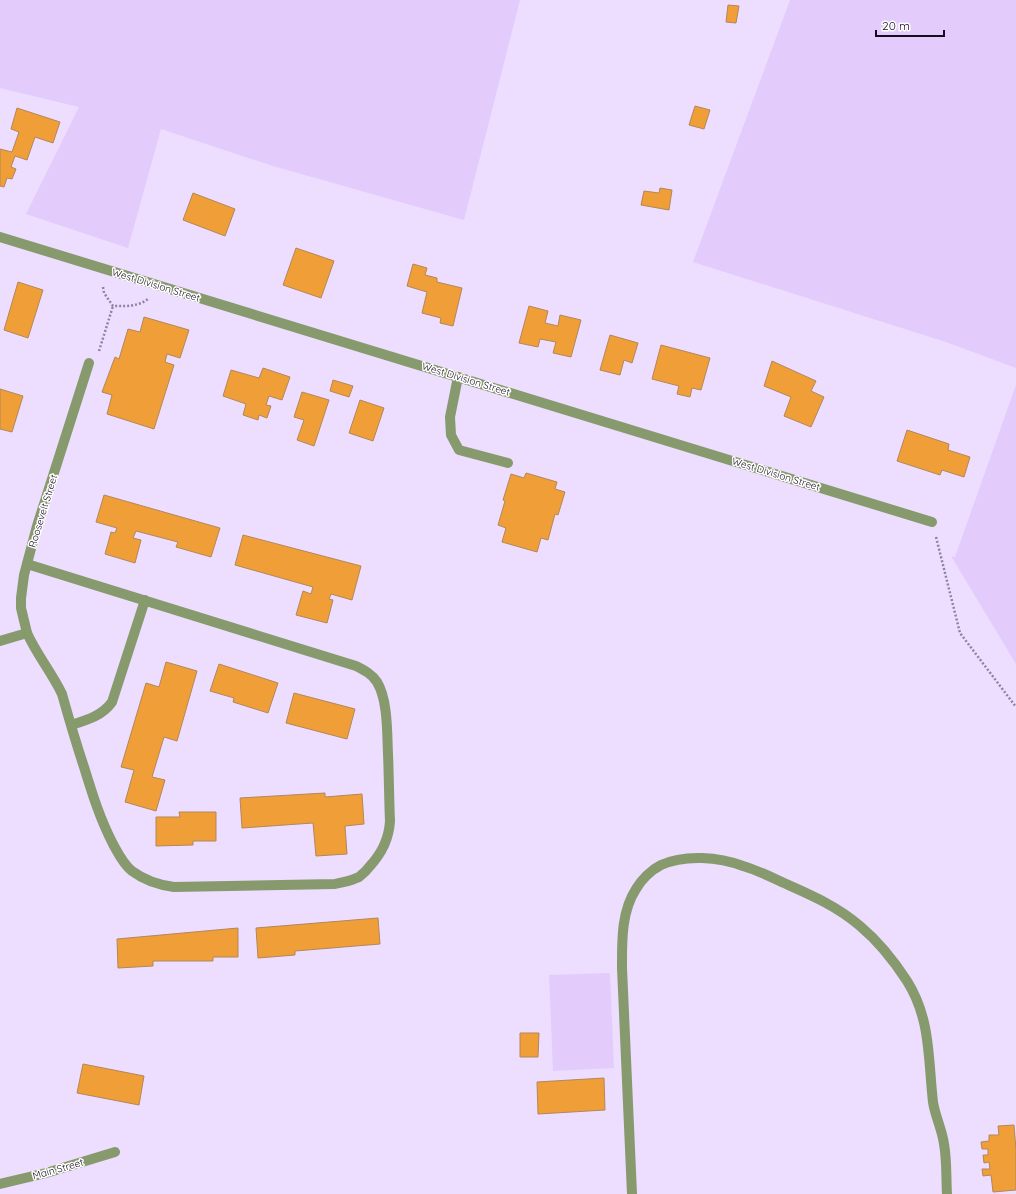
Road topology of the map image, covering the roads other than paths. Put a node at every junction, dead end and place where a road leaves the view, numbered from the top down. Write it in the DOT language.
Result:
graph roads {
  1 [pos="0,237"];
  2 [pos="89,363"];
  3 [pos="458,377"];
  4 [pos="508,463"];
  5 [pos="932,522"];
  6 [pos="26,564"];
  7 [pos="145,600"];
  8 [pos="27,633"];
  9 [pos="0,641"];
  10 [pos="71,725"];
  11 [pos="115,1152"];
  12 [pos="0,1184"];
  13 [pos="632,1194"];
  14 [pos="947,1194"];
  1 -- 3 [label="street, West Division Street"];
  2 -- 6 [label="street, Roosevelt Street"];
  3 -- 4 [label="street"];
  3 -- 5 [label="street, West Division Street"];
  6 -- 7 [label="street, Roosevelt Street"];
  6 -- 8 [label="street, Roosevelt Street"];
  7 -- 10 [label="street"];
  7 -- 10 [label="street, Roosevelt Street"];
  8 -- 9 [label="street"];
  8 -- 10 [label="street, Roosevelt Street"];
  11 -- 12 [label="street, Main Street"];
  13 -- 14 [label="street"];
}
